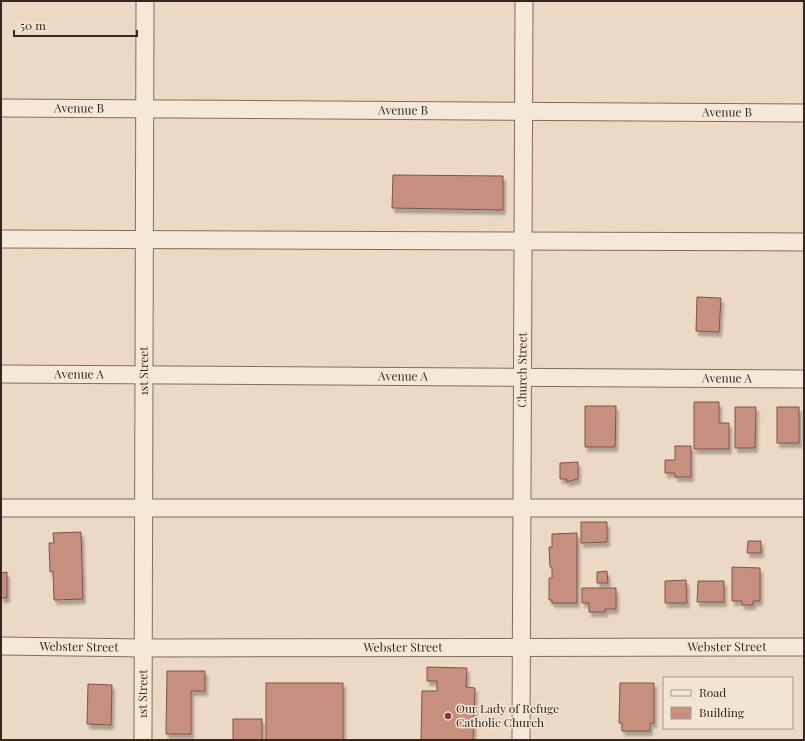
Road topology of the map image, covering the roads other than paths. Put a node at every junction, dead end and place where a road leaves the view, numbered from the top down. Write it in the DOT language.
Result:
graph roads {
  1 [pos="145,1"];
  2 [pos="524,1"];
  3 [pos="144,107"];
  4 [pos="1,108"];
  5 [pos="524,110"];
  6 [pos="804,113"];
  7 [pos="1,239"];
  8 [pos="144,240"];
  9 [pos="523,241"];
  10 [pos="804,242"];
  11 [pos="1,374"];
  12 [pos="143,375"];
  13 [pos="522,378"];
  14 [pos="804,379"];
  15 [pos="1,508"];
  16 [pos="143,508"];
  17 [pos="522,508"];
  18 [pos="804,508"];
  19 [pos="1,646"];
  20 [pos="520,646"];
  21 [pos="804,647"];
  22 [pos="143,648"];
  23 [pos="143,740"];
  24 [pos="521,740"];
  1 -- 3 [label="street, 1st Street"];
  2 -- 5 [label="street, Church Street"];
  3 -- 4 [label="street, Avenue B"];
  3 -- 5 [label="street, Avenue B"];
  3 -- 8 [label="street, 1st Street"];
  5 -- 6 [label="street, Avenue B"];
  5 -- 9 [label="street, Church Street"];
  7 -- 8 [label="street"];
  8 -- 9 [label="street"];
  8 -- 12 [label="street, 1st Street"];
  9 -- 10 [label="street"];
  9 -- 13 [label="street, Church Street"];
  11 -- 12 [label="street, Avenue A"];
  12 -- 13 [label="street, Avenue A"];
  12 -- 16 [label="street, 1st Street"];
  13 -- 14 [label="street, Avenue A"];
  13 -- 17 [label="street, Church Street"];
  15 -- 16 [label="street"];
  16 -- 17 [label="street"];
  16 -- 22 [label="street, 1st Street"];
  17 -- 18 [label="street"];
  17 -- 20 [label="street, Church Street"];
  19 -- 22 [label="street, Webster Street"];
  20 -- 21 [label="street, Webster Street"];
  20 -- 22 [label="street, Webster Street"];
  20 -- 24 [label="street, Church Street"];
  22 -- 23 [label="street, 1st Street"];
}
